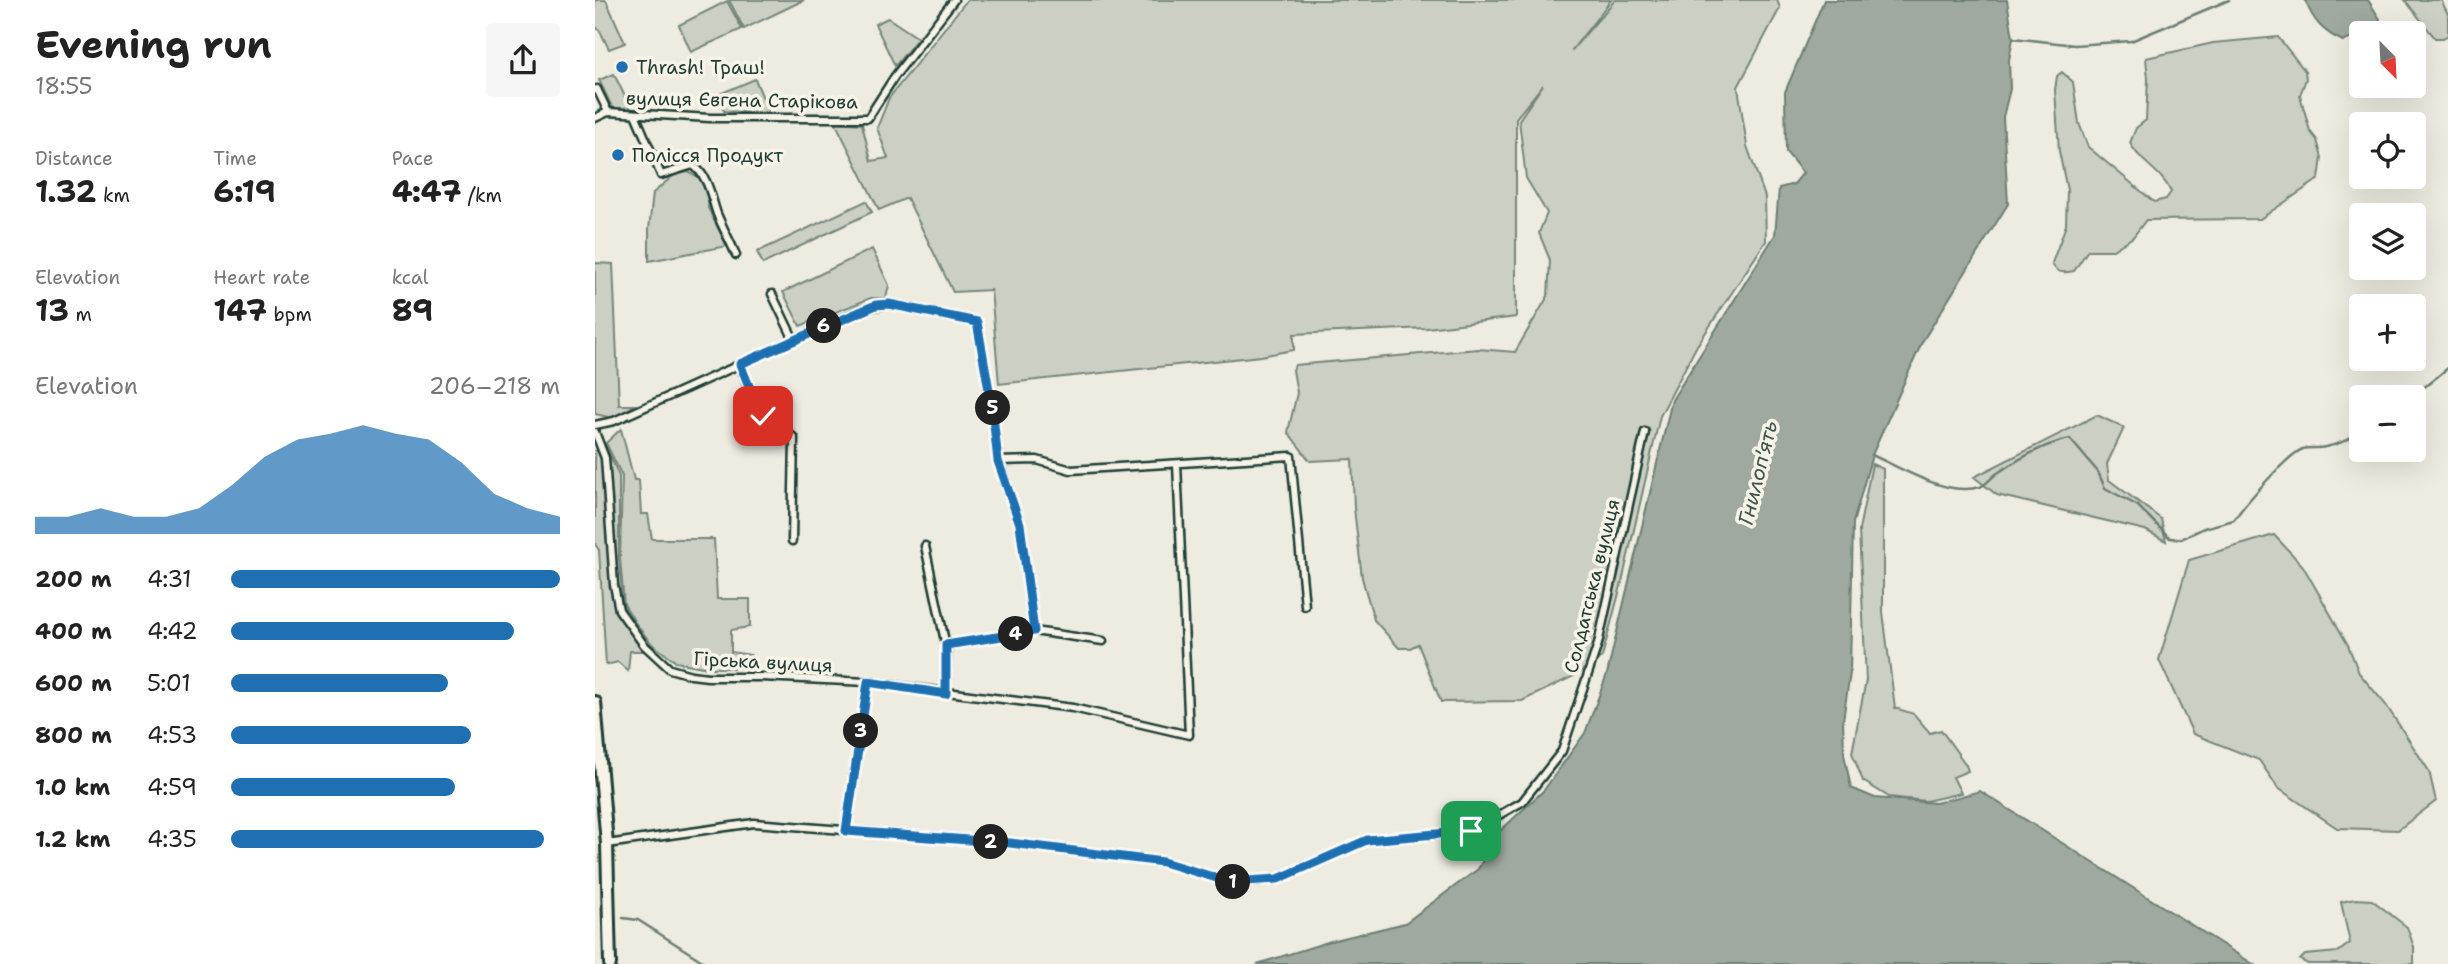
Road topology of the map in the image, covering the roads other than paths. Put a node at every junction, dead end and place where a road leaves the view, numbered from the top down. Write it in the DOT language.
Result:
graph roads {
  1 [pos="954,0"];
  2 [pos="595,90"];
  3 [pos="608,112"];
  4 [pos="635,114"];
  5 [pos="595,118"];
  6 [pos="736,255"];
  7 [pos="772,294"];
  8 [pos="794,340"];
  9 [pos="740,364"];
  10 [pos="595,425"];
  11 [pos="595,432"];
  12 [pos="1645,432"];
  13 [pos="998,461"];
  14 [pos="1177,464"];
  15 [pos="792,541"];
  16 [pos="925,546"];
  17 [pos="1305,606"];
  18 [pos="1034,631"];
  19 [pos="1103,641"];
  20 [pos="946,645"];
  21 [pos="868,682"];
  22 [pos="946,694"];
  23 [pos="595,702"];
  24 [pos="597,743"];
  25 [pos="599,797"];
  26 [pos="846,831"];
  27 [pos="607,844"];
  28 [pos="610,964"];
  1 -- 4 [label="street, вулиця Євгена Старікова"];
  2 -- 3 [label="street"];
  3 -- 4 [label="street, вулиця Євгена Старікова"];
  3 -- 5 [label="street, вулиця Євгена Старікова"];
  4 -- 6 [label="street"];
  7 -- 8 [label="street"];
  8 -- 9 [label="street"];
  8 -- 13 [label="street"];
  9 -- 10 [label="street"];
  9 -- 15 [label="street"];
  11 -- 21 [label="street, Гірська вулиця"];
  12 -- 26 [label="street, Солдатська вулиця"];
  13 -- 14 [label="street"];
  13 -- 18 [label="street"];
  14 -- 17 [label="street"];
  14 -- 22 [label="street, Гірська вулиця"];
  16 -- 20 [label="street"];
  18 -- 19 [label="street"];
  18 -- 20 [label="street"];
  20 -- 22 [label="street"];
  21 -- 22 [label="street, Гірська вулиця"];
  21 -- 26 [label="street"];
  23 -- 24 [label="main road"];
  24 -- 25 [label="main road"];
  25 -- 27 [label="main road"];
  26 -- 27 [label="street, Солдатська вулиця"];
  27 -- 28 [label="main road"];
}
